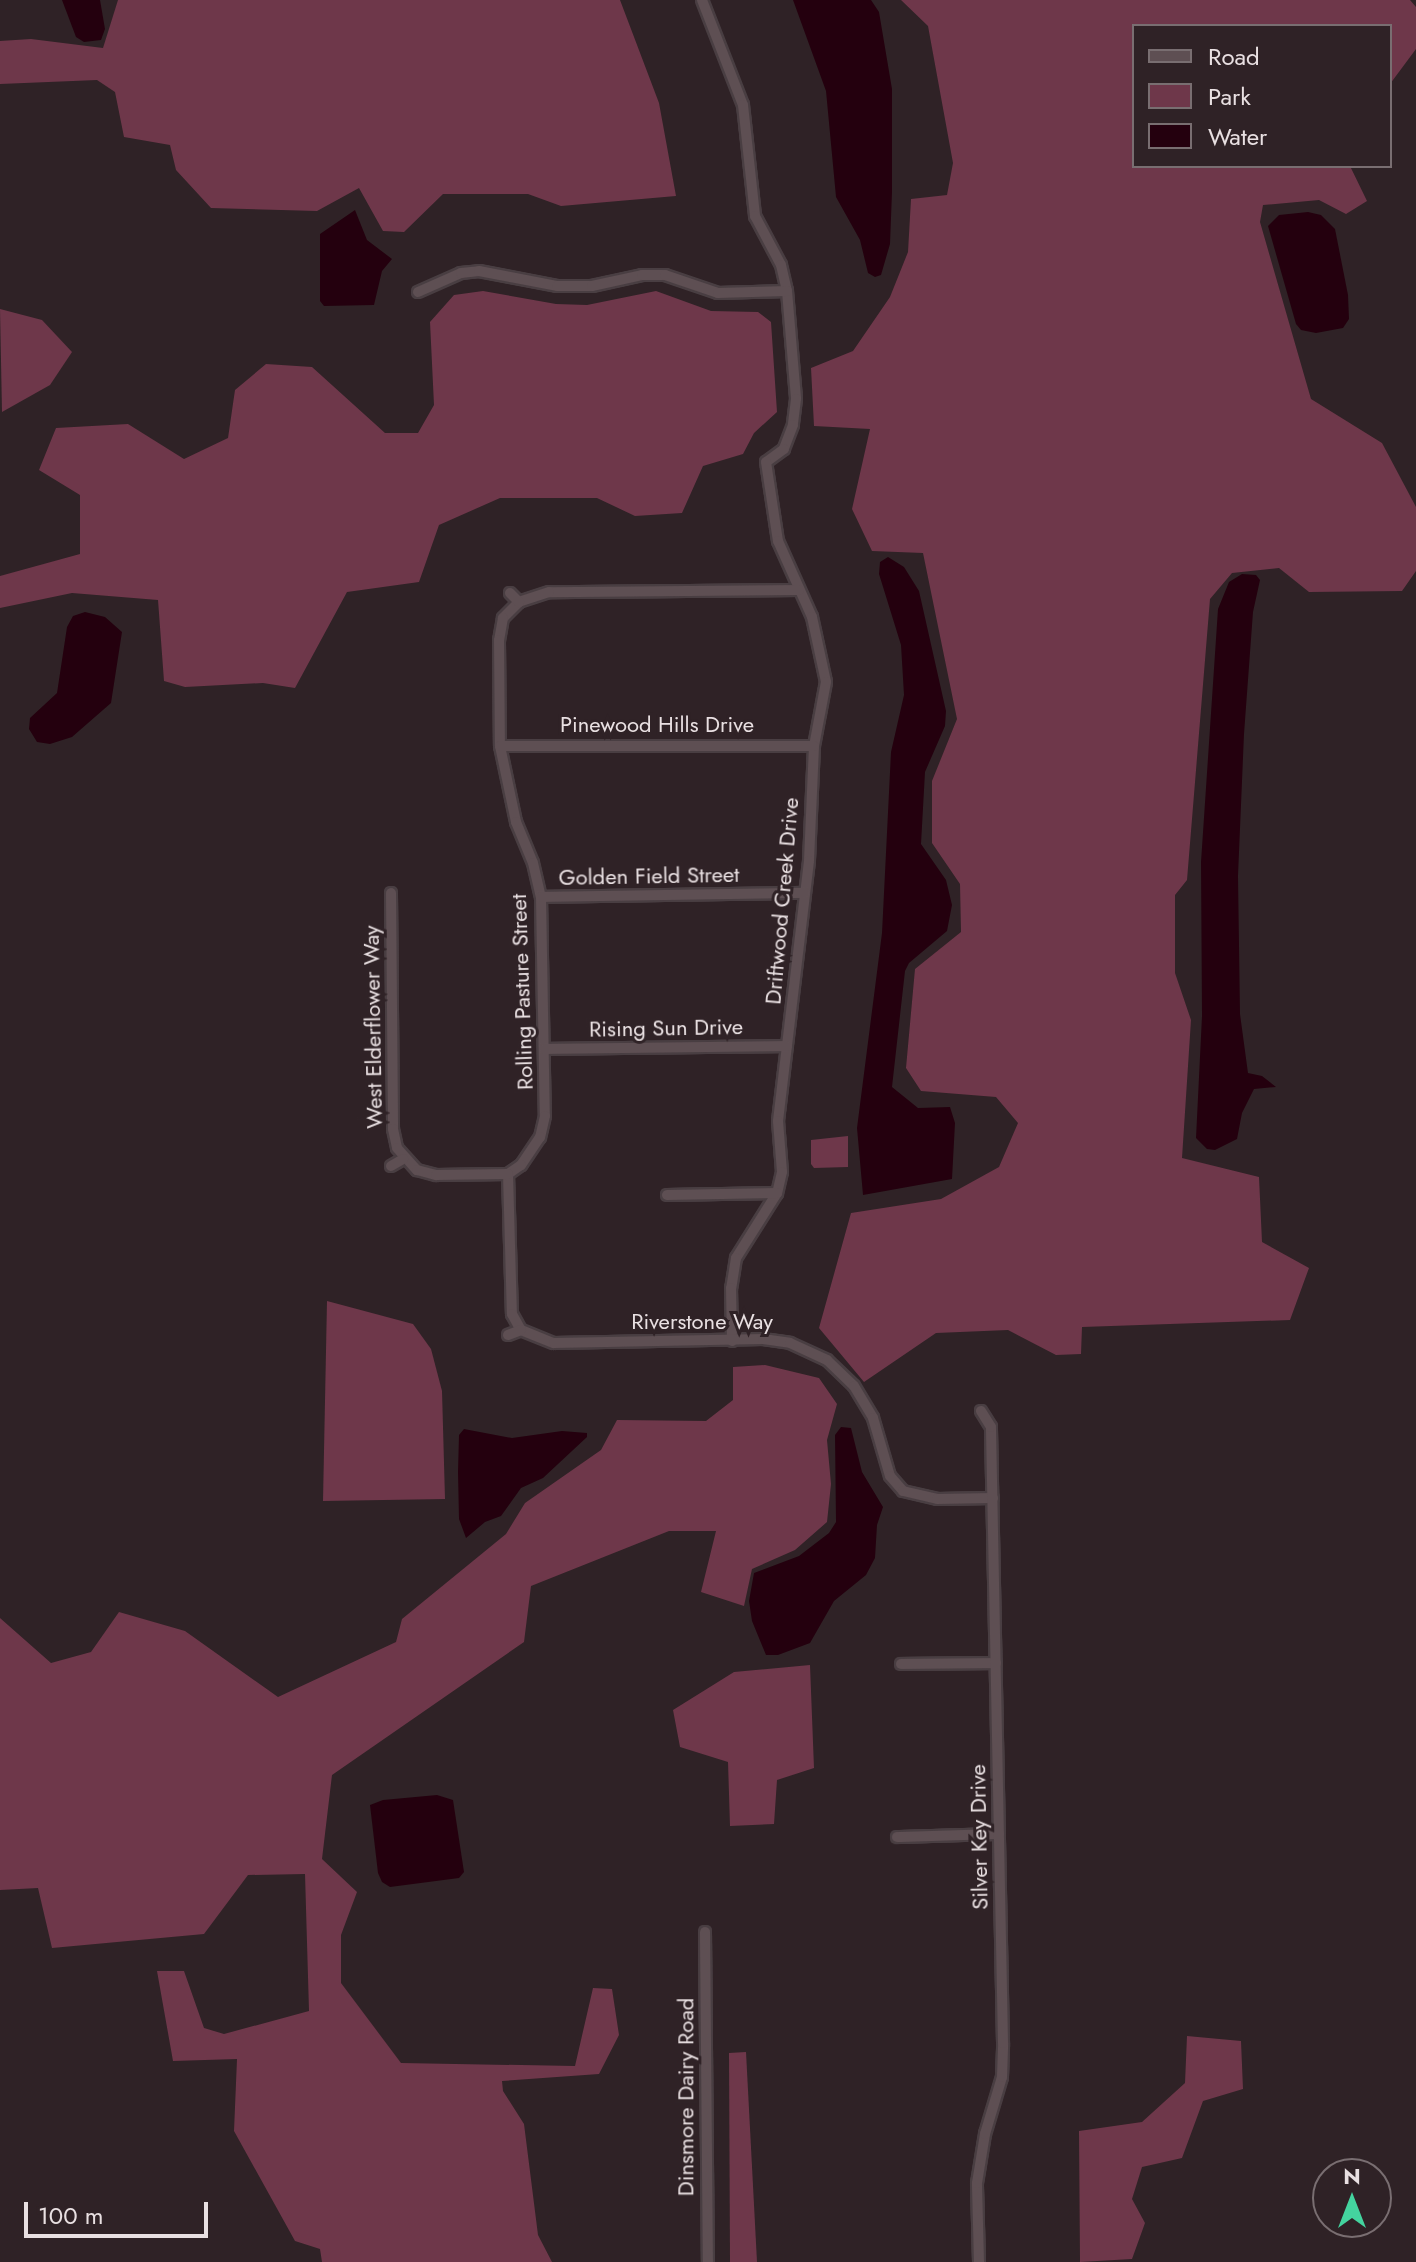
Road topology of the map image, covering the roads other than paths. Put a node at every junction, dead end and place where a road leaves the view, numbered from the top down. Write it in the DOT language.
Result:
graph roads {
  1 [pos="702,0"];
  2 [pos="787,291"];
  3 [pos="418,292"];
  4 [pos="799,590"];
  5 [pos="510,593"];
  6 [pos="519,602"];
  7 [pos="500,746"];
  8 [pos="814,746"];
  9 [pos="391,893"];
  10 [pos="805,893"];
  11 [pos="541,897"];
  12 [pos="787,1046"];
  13 [pos="544,1049"];
  14 [pos="403,1159"];
  15 [pos="391,1166"];
  16 [pos="508,1174"];
  17 [pos="777,1193"];
  18 [pos="667,1195"];
  19 [pos="521,1330"];
  20 [pos="508,1335"];
  21 [pos="732,1341"];
  22 [pos="981,1411"];
  23 [pos="993,1498"];
  24 [pos="996,1663"];
  25 [pos="901,1664"];
  26 [pos="999,1834"];
  27 [pos="897,1837"];
  28 [pos="705,1932"];
  29 [pos="708,2262"];
  30 [pos="979,2262"];
  1 -- 2 [label="street"];
  2 -- 3 [label="street"];
  2 -- 4 [label="street, Driftwood Creek Drive"];
  4 -- 6 [label="street"];
  4 -- 8 [label="street, Driftwood Creek Drive"];
  5 -- 6 [label="street"];
  6 -- 7 [label="street, Rolling Pasture Street"];
  7 -- 8 [label="street, Pinewood Hills Drive"];
  7 -- 11 [label="street, Rolling Pasture Street"];
  8 -- 10 [label="street, Driftwood Creek Drive"];
  9 -- 14 [label="street, West Elderflower Way"];
  10 -- 11 [label="street, Golden Field Street"];
  10 -- 12 [label="street, Driftwood Creek Drive"];
  11 -- 13 [label="street, Rolling Pasture Street"];
  12 -- 13 [label="street, Rising Sun Drive"];
  12 -- 17 [label="street, Driftwood Creek Drive"];
  13 -- 16 [label="street, Rolling Pasture Street"];
  14 -- 15 [label="street"];
  14 -- 16 [label="street"];
  16 -- 19 [label="street"];
  17 -- 18 [label="street"];
  17 -- 21 [label="street, Driftwood Creek Drive"];
  19 -- 20 [label="street"];
  19 -- 21 [label="street, Riverstone Way"];
  21 -- 23 [label="street, Riverstone Way"];
  22 -- 23 [label="street, Silver Key Drive"];
  23 -- 24 [label="street, Silver Key Drive"];
  24 -- 25 [label="street"];
  24 -- 26 [label="street, Silver Key Drive"];
  26 -- 27 [label="street"];
  26 -- 30 [label="street, Silver Key Drive"];
  28 -- 29 [label="street, Dinsmore Dairy Road"];
}
